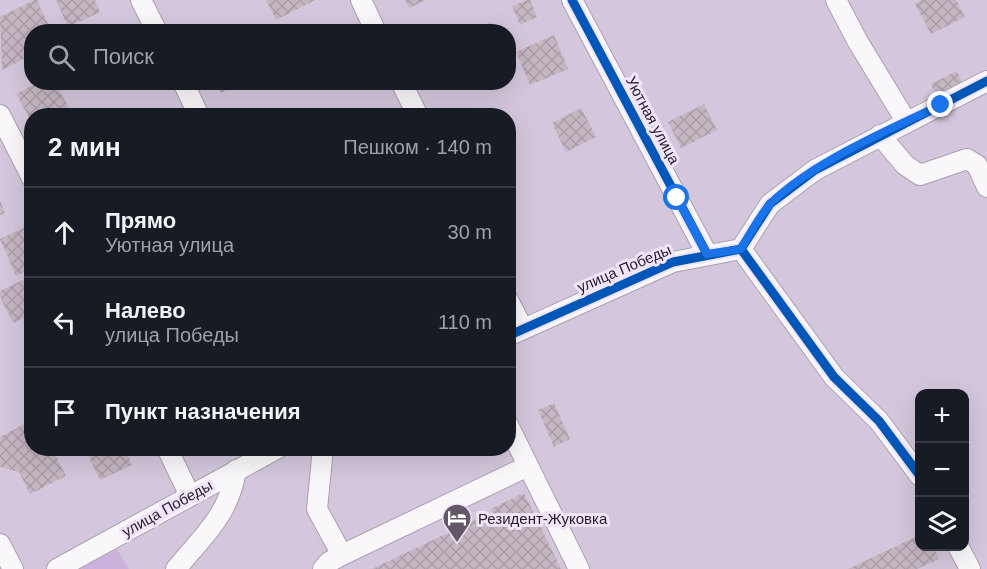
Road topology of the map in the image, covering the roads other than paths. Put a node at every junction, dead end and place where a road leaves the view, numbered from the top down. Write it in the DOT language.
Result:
graph roads {
  1 [pos="141,0"];
  2 [pos="361,0"];
  3 [pos="572,0"];
  4 [pos="836,0"];
  5 [pos="153,24"];
  6 [pos="372,24"];
  7 [pos="987,81"];
  8 [pos="187,90"];
  9 [pos="406,90"];
  10 [pos="195,108"];
  11 [pos="414,108"];
  12 [pos="0,115"];
  13 [pos="906,121"];
  14 [pos="880,135"];
  15 [pos="24,162"];
  16 [pos="987,187"];
  17 [pos="741,249"];
  18 [pos="707,254"];
  19 [pos="516,332"];
  20 [pos="516,441"];
  21 [pos="170,456"];
  22 [pos="263,456"];
  23 [pos="322,456"];
  24 [pos="528,466"];
  25 [pos="915,469"];
  26 [pos="236,470"];
  27 [pos="190,496"];
  28 [pos="0,544"];
  29 [pos="961,551"];
  30 [pos="342,555"];
  31 [pos="13,569"];
  32 [pos="57,569"];
  33 [pos="176,569"];
  34 [pos="323,569"];
  35 [pos="579,569"];
  36 [pos="970,569"];
  1 -- 5 [label="street"];
  2 -- 6 [label="street"];
  3 -- 18 [label="street, Уютная улица"];
  4 -- 13 [label="street"];
  7 -- 13 [label="street"];
  8 -- 10 [label="street"];
  9 -- 11 [label="street"];
  12 -- 15 [label="street"];
  13 -- 14 [label="street"];
  14 -- 16 [label="street"];
  14 -- 17 [label="street"];
  17 -- 18 [label="street, улица Победы"];
  17 -- 25 [label="street"];
  18 -- 19 [label="street, улица Победы"];
  20 -- 24 [label="street"];
  21 -- 27 [label="street"];
  22 -- 26 [label="street, улица Победы"];
  23 -- 30 [label="street"];
  24 -- 30 [label="street"];
  24 -- 35 [label="street"];
  26 -- 27 [label="street, улица Победы"];
  26 -- 33 [label="street"];
  27 -- 32 [label="street, улица Победы"];
  28 -- 31 [label="street"];
  29 -- 36 [label="street"];
  30 -- 34 [label="street"];
}
